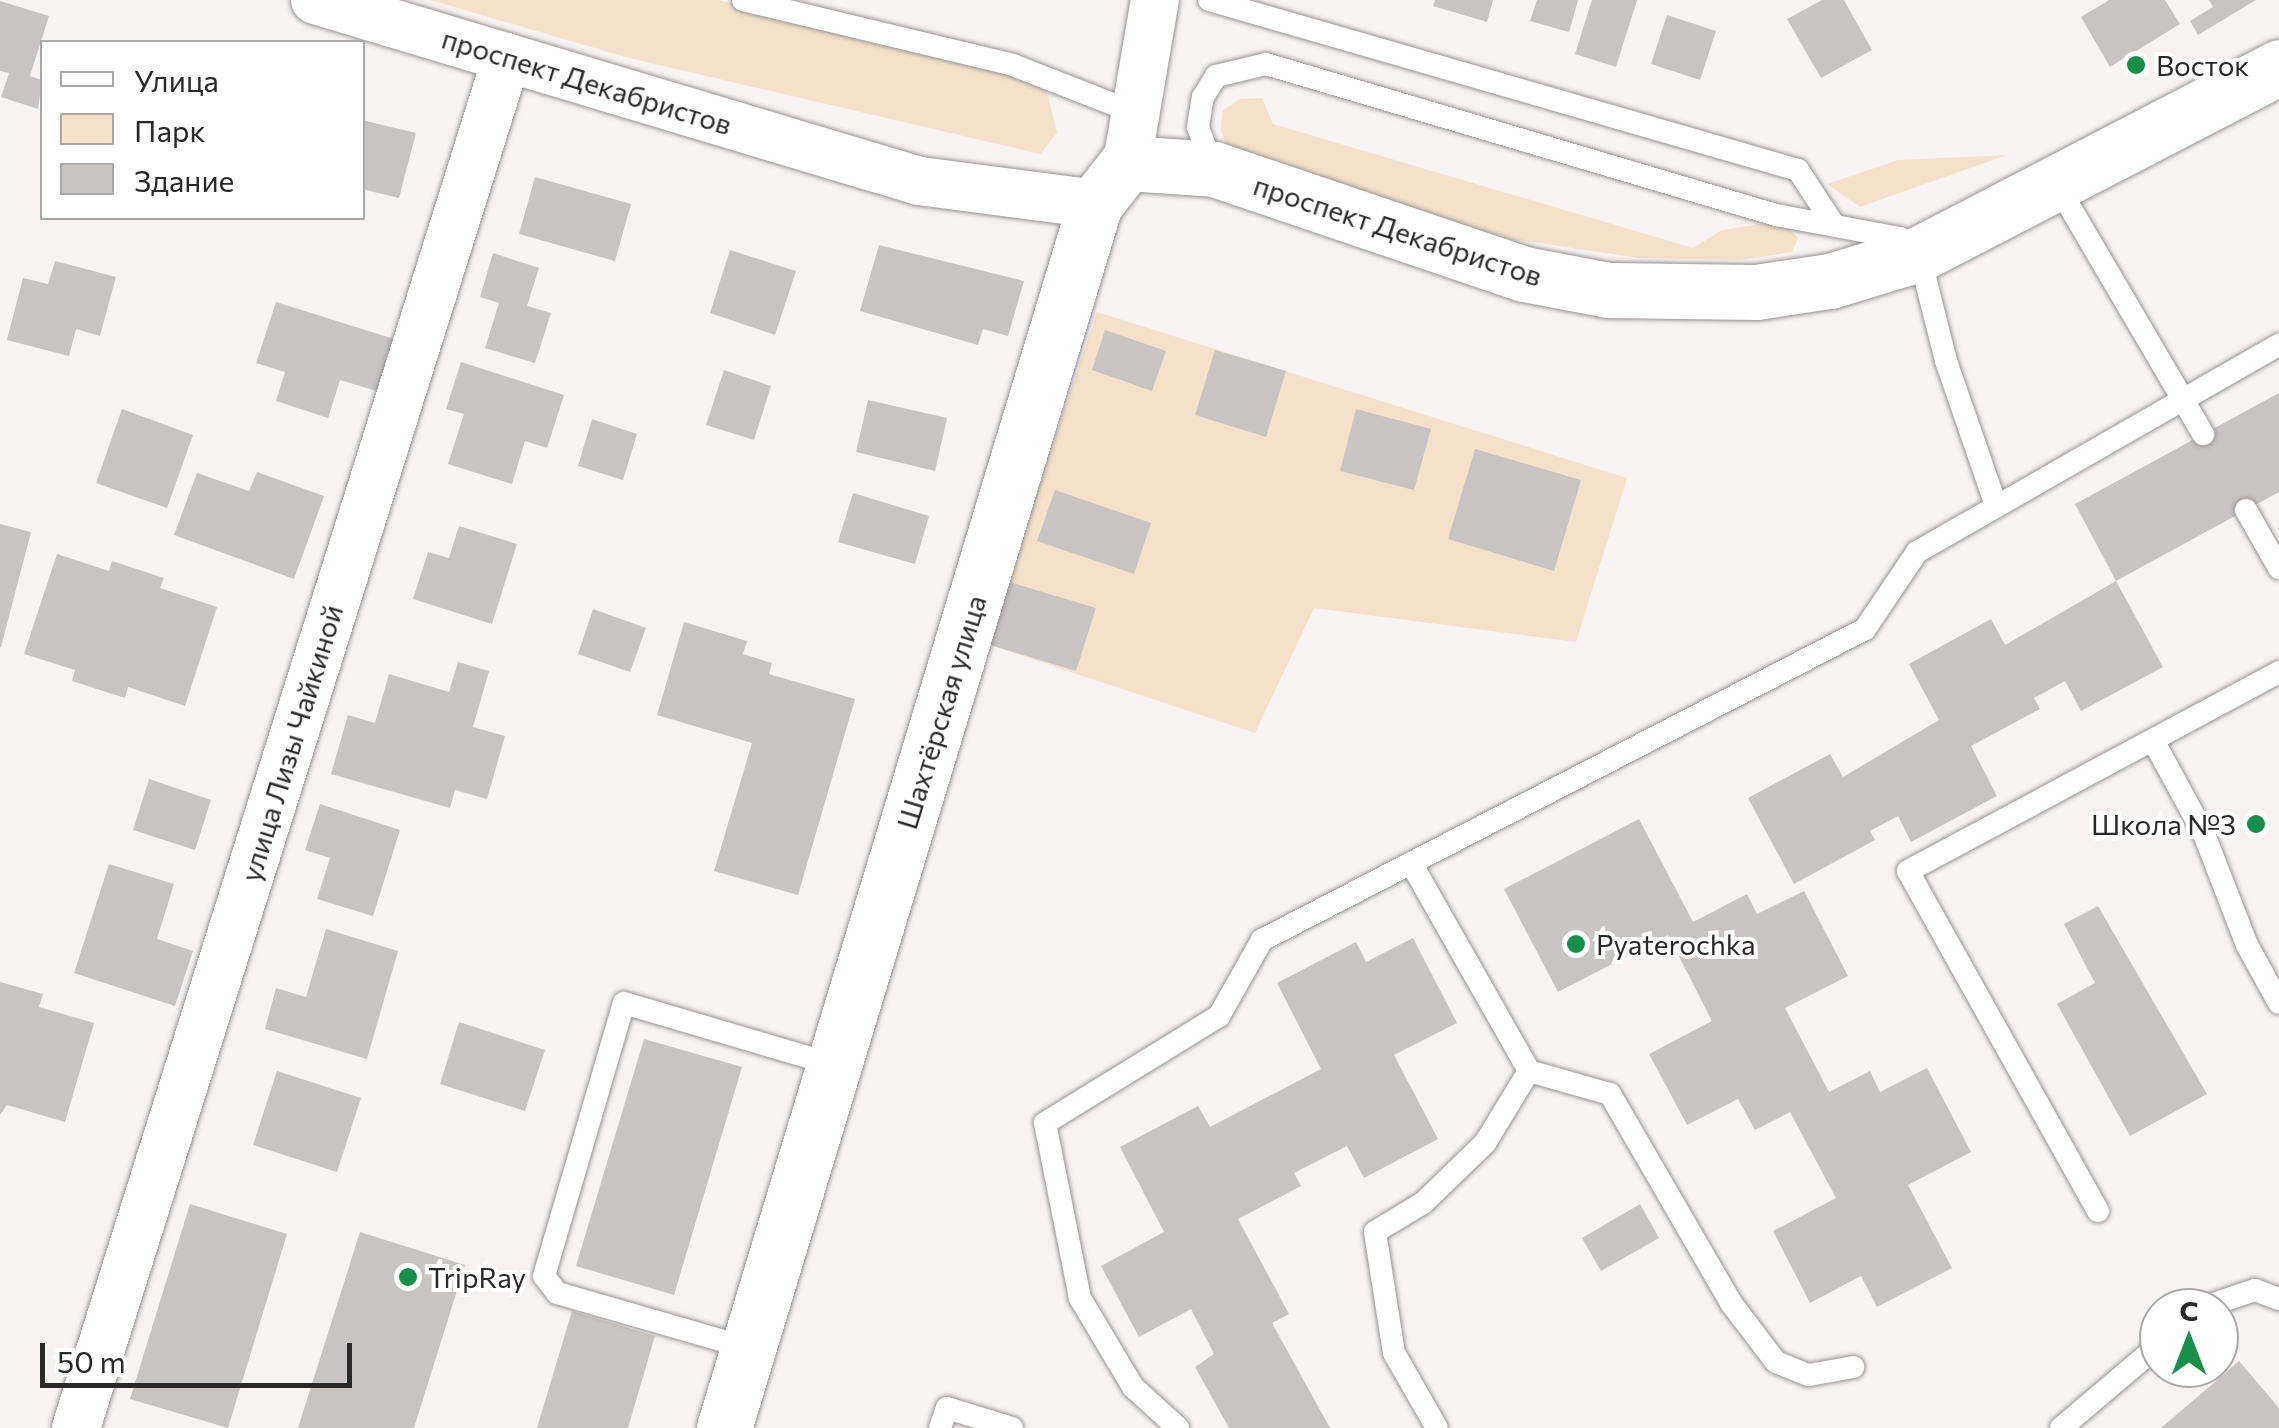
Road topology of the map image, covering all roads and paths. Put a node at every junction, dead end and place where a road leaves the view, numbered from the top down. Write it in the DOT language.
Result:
graph roads {
  1 [pos="314,0"];
  2 [pos="743,0"];
  3 [pos="1156,0"];
  4 [pos="1209,0"];
  5 [pos="506,58"];
  6 [pos="2279,67"];
  7 [pos="1118,159"];
  8 [pos="1214,170"];
  9 [pos="2056,186"];
  10 [pos="1834,225"];
  11 [pos="1920,254"];
  12 [pos="2279,345"];
  13 [pos="2182,397"];
  14 [pos="2203,434"];
  15 [pos="1996,506"];
  16 [pos="2246,510"];
  17 [pos="2279,568"];
  18 [pos="2279,672"];
  19 [pos="2154,742"];
  20 [pos="1410,863"];
  21 [pos="2279,1003"];
  22 [pos="834,1065"];
  23 [pos="1529,1071"];
  24 [pos="2098,1211"];
  25 [pos="2239,1295"];
  26 [pos="2279,1299"];
  27 [pos="748,1348"];
  28 [pos="2139,1361"];
  29 [pos="1852,1367"];
  30 [pos="76,1428"];
  31 [pos="724,1428"];
  32 [pos="940,1428"];
  33 [pos="1012,1428"];
  34 [pos="1178,1428"];
  35 [pos="1437,1428"];
  36 [pos="2061,1428"];
  1 -- 5 [label="street, проспект Декабристов"];
  2 -- 7 [label="lane"];
  3 -- 7 [label="street, Шахтёрская улица"];
  4 -- 10 [label="lane"];
  5 -- 7 [label="street, проспект Декабристов"];
  5 -- 30 [label="street, улица Лизы Чайкиной"];
  6 -- 9 [label="main road, проспект Декабристов"];
  7 -- 8 [label="main road, проспект Декабристов"];
  7 -- 22 [label="main road, Шахтёрская улица"];
  8 -- 10 [label="lane"];
  8 -- 11 [label="main road, проспект Декабристов"];
  9 -- 11 [label="main road, проспект Декабристов"];
  9 -- 13 [label="lane"];
  10 -- 11 [label="lane"];
  11 -- 15 [label="lane"];
  12 -- 13 [label="lane"];
  13 -- 14 [label="lane"];
  13 -- 15 [label="lane"];
  15 -- 20 [label="lane"];
  16 -- 17 [label="lane"];
  18 -- 19 [label="lane"];
  19 -- 21 [label="lane"];
  19 -- 24 [label="lane"];
  20 -- 23 [label="lane"];
  20 -- 34 [label="lane"];
  22 -- 27 [label="main road, Шахтёрская улица"];
  22 -- 27 [label="lane"];
  23 -- 29 [label="lane"];
  23 -- 35 [label="lane"];
  25 -- 26 [label="lane"];
  27 -- 31 [label="main road, Шахтёрская улица"];
  28 -- 36 [label="lane"];
  32 -- 33 [label="lane"];
}
